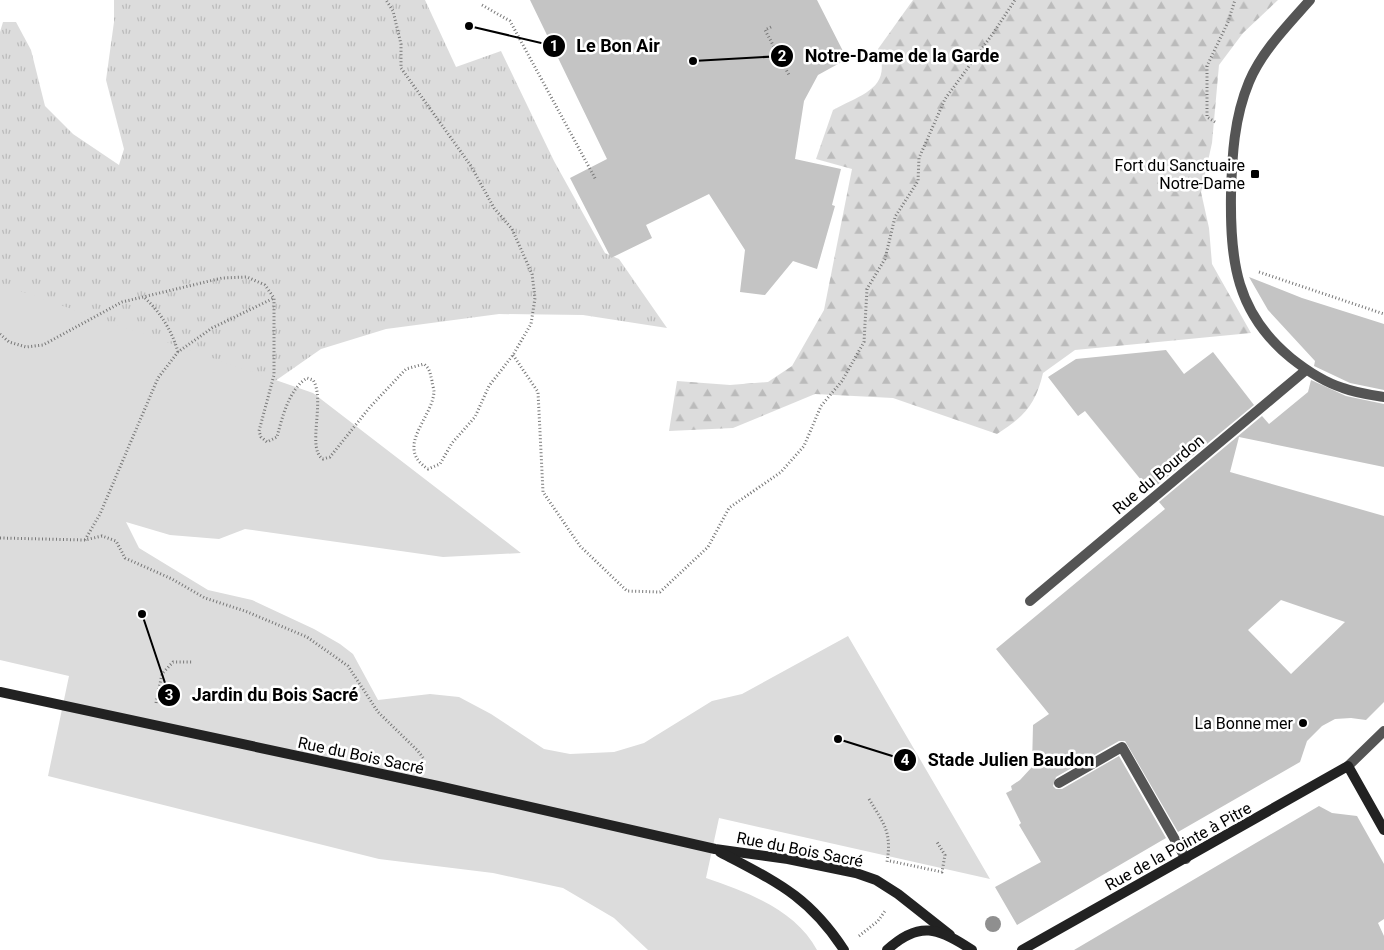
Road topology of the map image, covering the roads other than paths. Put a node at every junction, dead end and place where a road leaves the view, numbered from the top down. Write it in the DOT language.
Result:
graph roads {
  1 [pos="1310,0"];
  2 [pos="1306,370"];
  3 [pos="1384,398"];
  4 [pos="1030,601"];
  5 [pos="0,692"];
  6 [pos="1384,731"];
  7 [pos="1348,766"];
  8 [pos="1059,783"];
  9 [pos="1384,830"];
  10 [pos="715,849"];
  11 [pos="1186,859"];
  12 [pos="950,935"];
  13 [pos="844,950"];
  14 [pos="886,950"];
  15 [pos="972,950"];
  16 [pos="1022,950"];
  1 -- 2 [label="street"];
  2 -- 3 [label="street"];
  2 -- 4 [label="street, Rue du Bourdon"];
  5 -- 10 [label="street, Rue du Bois Sacré"];
  6 -- 7 [label="street"];
  7 -- 9 [label="street"];
  7 -- 11 [label="street, Rue de la Pointe à Pitre"];
  8 -- 11 [label="street"];
  10 -- 12 [label="street, Rue du Bois Sacré"];
  10 -- 13 [label="street, Rue du Bois Sacré"];
  11 -- 16 [label="street, Rue de la Pointe à Pitre"];
  12 -- 14 [label="street"];
  12 -- 15 [label="street"];
}
